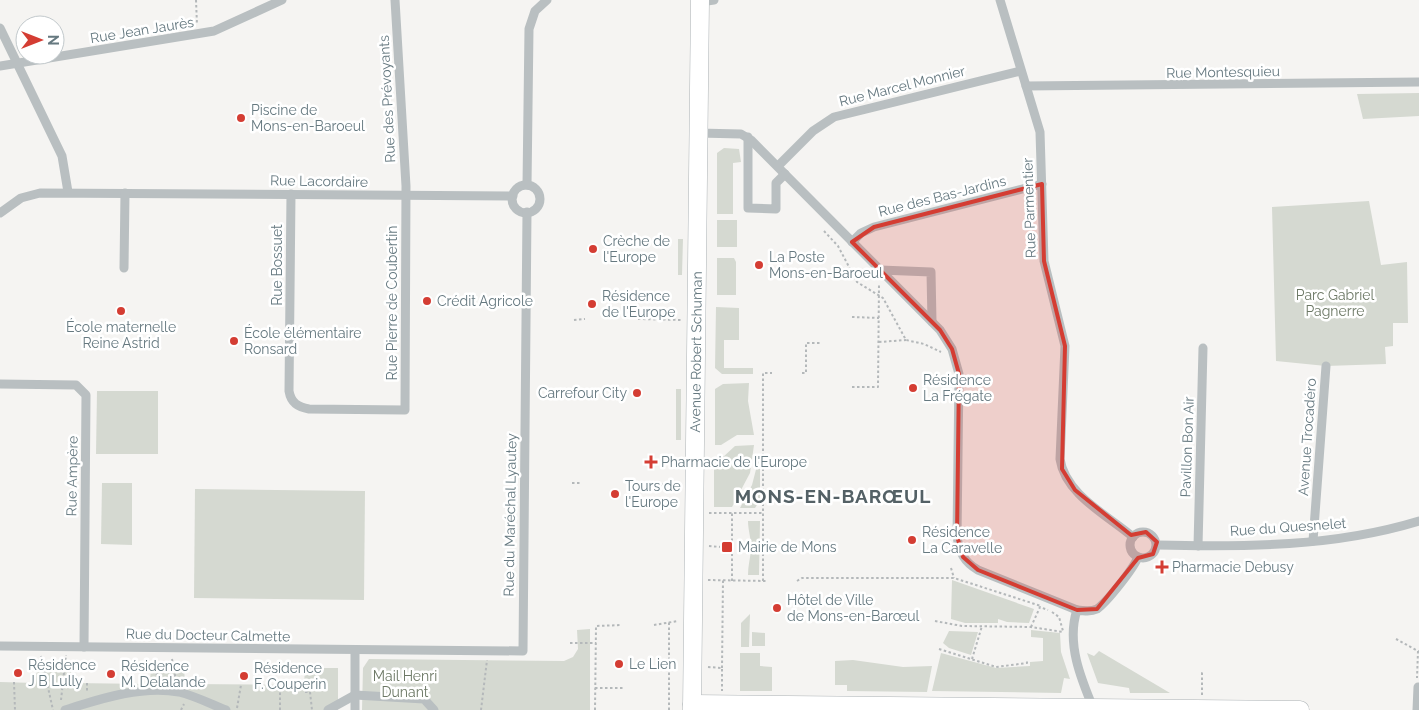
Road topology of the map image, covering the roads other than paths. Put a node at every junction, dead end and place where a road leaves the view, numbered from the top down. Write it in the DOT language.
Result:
graph roads {
  1 [pos="282,0"];
  2 [pos="395,0"];
  3 [pos="547,0"];
  4 [pos="703,0"];
  5 [pos="1000,0"];
  6 [pos="0,28"];
  7 [pos="65,56"];
  8 [pos="15,59"];
  9 [pos="15,63"];
  10 [pos="18,65"];
  11 [pos="0,66"];
  12 [pos="1021,71"];
  13 [pos="1419,82"];
  14 [pos="1026,86"];
  15 [pos="698,133"];
  16 [pos="748,137"];
  17 [pos="778,166"];
  18 [pos="785,174"];
  19 [pos="1042,184"];
  20 [pos="527,185"];
  21 [pos="68,192"];
  22 [pos="125,193"];
  23 [pos="291,194"];
  24 [pos="406,196"];
  25 [pos="513,196"];
  26 [pos="1,212"];
  27 [pos="527,212"];
  28 [pos="852,242"];
  29 [pos="124,268"];
  30 [pos="880,270"];
  31 [pos="932,322"];
  32 [pos="1203,348"];
  33 [pos="1326,366"];
  34 [pos="0,384"];
  35 [pos="405,410"];
  36 [pos="1419,521"];
  37 [pos="1133,537"];
  38 [pos="1313,541"];
  39 [pos="1157,545"];
  40 [pos="1198,546"];
  41 [pos="1138,557"];
  42 [pos="1078,610"];
  43 [pos="0,646"];
  44 [pos="84,647"];
  45 [pos="355,650"];
  46 [pos="1418,687"];
  47 [pos="355,695"];
  48 [pos="692,707"];
  49 [pos="778,707"];
  50 [pos="942,708"];
  51 [pos="1094,709"];
  52 [pos="1203,709"];
  53 [pos="65,710"];
  54 [pos="226,710"];
  55 [pos="328,710"];
  56 [pos="354,710"];
  57 [pos="434,710"];
  58 [pos="1300,710"];
  59 [pos="1418,710"];
  1 -- 7 [label="street, Rue Jean Jaurès"];
  2 -- 24 [label="street, Rue des Prévoyants"];
  3 -- 20 [label="street"];
  4 -- 15 [label="main road, Avenue Robert Schuman"];
  5 -- 12 [label="street, Rue Parmentier"];
  6 -- 8 [label="street"];
  9 -- 11 [label="street, Rue Jean Jaurès"];
  10 -- 21 [label="street"];
  12 -- 14 [label="street, Rue Parmentier"];
  12 -- 17 [label="street, Rue Marcel Monnier"];
  13 -- 14 [label="street, Rue Montesquieu"];
  14 -- 19 [label="street, Rue Parmentier"];
  15 -- 16 [label="street"];
  15 -- 48 [label="main road, Avenue Robert Schuman"];
  16 -- 17 [label="street"];
  16 -- 18 [label="street"];
  17 -- 18 [label="street"];
  18 -- 28 [label="street"];
  19 -- 28 [label="street, Rue des Bas-Jardins"];
  19 -- 37 [label="street, Rue Parmentier"];
  20 -- 25 [label="street"];
  20 -- 27 [label="street"];
  21 -- 22 [label="street, Rue Lacordaire"];
  21 -- 26 [label="street, Rue Lacordaire"];
  22 -- 23 [label="street, Rue Lacordaire"];
  22 -- 29 [label="street"];
  23 -- 24 [label="street, Rue Lacordaire"];
  23 -- 35 [label="street, Rue Bossuet"];
  24 -- 25 [label="street, Rue Lacordaire"];
  24 -- 35 [label="street, Rue Pierre de Coubertin"];
  25 -- 27 [label="street"];
  27 -- 45 [label="street, Rue du Maréchal Lyautey"];
  28 -- 30 [label="street"];
  30 -- 31 [label="street"];
  30 -- 31 [label="street"];
  31 -- 42 [label="street"];
  32 -- 40 [label="street, Pavillon Bon Air"];
  33 -- 38 [label="street, Avenue Trocadéro"];
  34 -- 44 [label="street, Rue Ampère"];
  36 -- 38 [label="street, Rue du Quesnelet"];
  37 -- 39 [label="street"];
  37 -- 41 [label="street"];
  38 -- 40 [label="street, Rue du Quesnelet"];
  39 -- 40 [label="street, Rue du Quesnelet"];
  39 -- 41 [label="street"];
  41 -- 42 [label="street"];
  42 -- 51 [label="street"];
  43 -- 44 [label="street, Rue du Docteur Calmette"];
  44 -- 45 [label="street, Rue du Docteur Calmette"];
  45 -- 47 [label="street"];
  46 -- 59 [label="street"];
  47 -- 55 [label="street"];
  47 -- 56 [label="street"];
  47 -- 57 [label="street"];
  48 -- 49 [label="main road"];
  49 -- 50 [label="main road"];
  50 -- 51 [label="main road"];
  51 -- 52 [label="main road"];
  52 -- 58 [label="main road"];
  53 -- 54 [label="street"];
}
